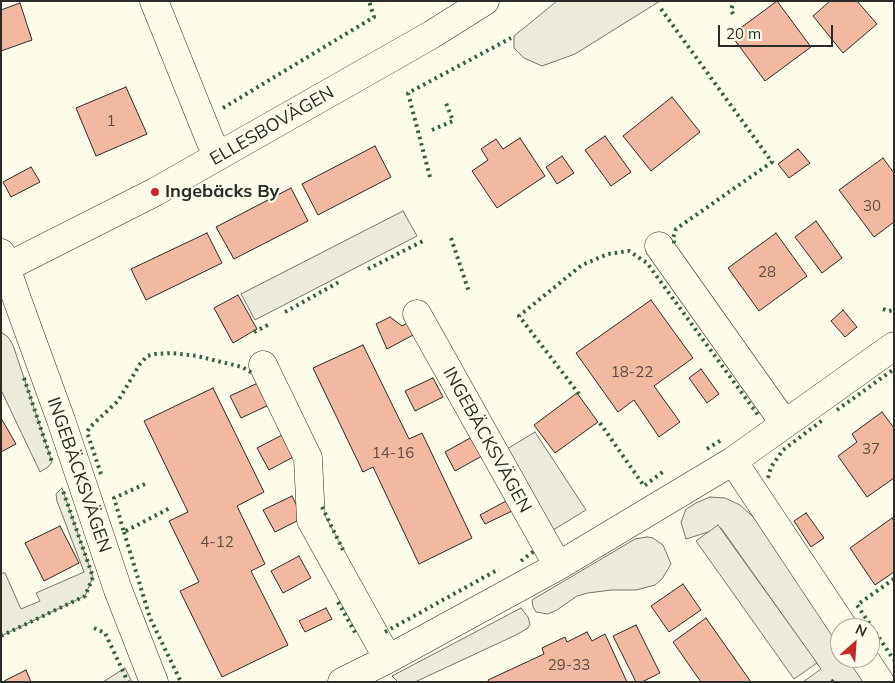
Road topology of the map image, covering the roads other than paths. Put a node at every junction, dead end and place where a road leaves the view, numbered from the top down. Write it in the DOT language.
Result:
graph roads {
  1 [pos="154,1"];
  2 [pos="485,1"];
  3 [pos="218,156"];
  4 [pos="659,246"];
  5 [pos="3,264"];
  6 [pos="417,314"];
  7 [pos="894,346"];
  8 [pos="263,365"];
  9 [pos="785,424"];
  10 [pos="733,461"];
  11 [pos="558,566"];
  12 [pos="837,618"];
  13 [pos="388,659"];
  14 [pos="871,668"];
  15 [pos="154,682"];
  16 [pos="342,682"];
  17 [pos="880,682"];
  1 -- 3 [label="street"];
  2 -- 3 [label="street, ELLESBOVÄGEN"];
  3 -- 5 [label="street, ELLESBOVÄGEN"];
  4 -- 9 [label="street"];
  5 -- 15 [label="street, INGEBÄCKSVÄGEN"];
  6 -- 11 [label="street, INGEBÄCKSVÄGEN"];
  7 -- 9 [label="street"];
  8 -- 13 [label="street"];
  9 -- 10 [label="street"];
  10 -- 11 [label="street"];
  10 -- 12 [label="street"];
  11 -- 13 [label="street"];
  13 -- 16 [label="street"];
  14 -- 17 [label="street"];
}
